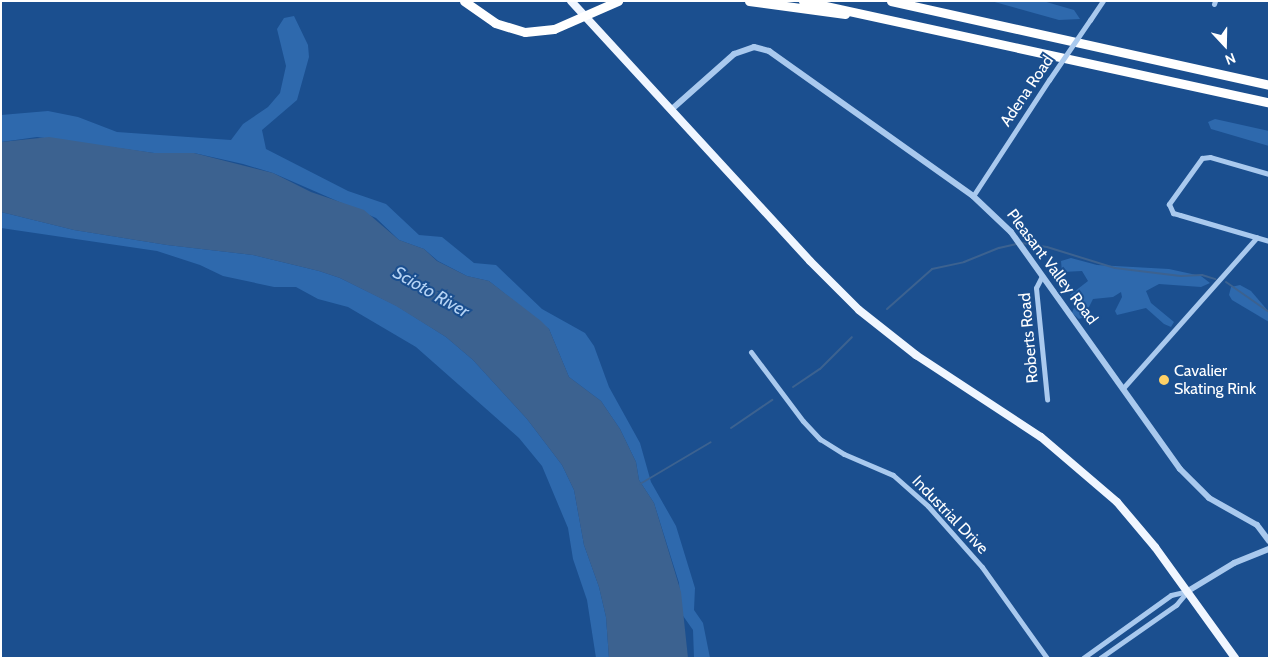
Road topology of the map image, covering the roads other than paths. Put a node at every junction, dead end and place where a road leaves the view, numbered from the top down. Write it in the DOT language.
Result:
graph roads {
  1 [pos="464,1"];
  2 [pos="571,1"];
  3 [pos="618,1"];
  4 [pos="749,1"];
  5 [pos="804,1"];
  6 [pos="891,1"];
  7 [pos="1103,1"];
  8 [pos="860,14"];
  9 [pos="587,18"];
  10 [pos="1269,85"];
  11 [pos="1269,103"];
  12 [pos="672,109"];
  13 [pos="1269,174"];
  14 [pos="973,196"];
  15 [pos="1257,237"];
  16 [pos="1269,241"];
  17 [pos="1042,276"];
  18 [pos="751,352"];
  19 [pos="1124,387"];
  20 [pos="1047,399"];
  21 [pos="1269,541"];
  22 [pos="1269,549"];
  23 [pos="1188,592"];
  24 [pos="1047,658"];
  25 [pos="1083,658"];
  26 [pos="1100,658"];
  27 [pos="1235,658"];
  1 -- 9 [label="highway"];
  2 -- 9 [label="main road"];
  3 -- 9 [label="highway"];
  4 -- 8 [label="highway"];
  5 -- 8 [label="highway"];
  6 -- 10 [label="highway"];
  7 -- 14 [label="street, Adena Road, bridge"];
  8 -- 11 [label="highway"];
  9 -- 12 [label="main road"];
  12 -- 14 [label="street, Pleasant Valley Road"];
  12 -- 23 [label="main road"];
  13 -- 15 [label="street"];
  14 -- 17 [label="street, Pleasant Valley Road"];
  15 -- 16 [label="street"];
  15 -- 19 [label="street"];
  17 -- 19 [label="street, Pleasant Valley Road"];
  17 -- 20 [label="street, Roberts Road"];
  18 -- 24 [label="street, Industrial Drive"];
  19 -- 21 [label="street, Pleasant Valley Road"];
  22 -- 23 [label="street"];
  23 -- 25 [label="street"];
  23 -- 26 [label="street"];
  23 -- 27 [label="main road"];
}
